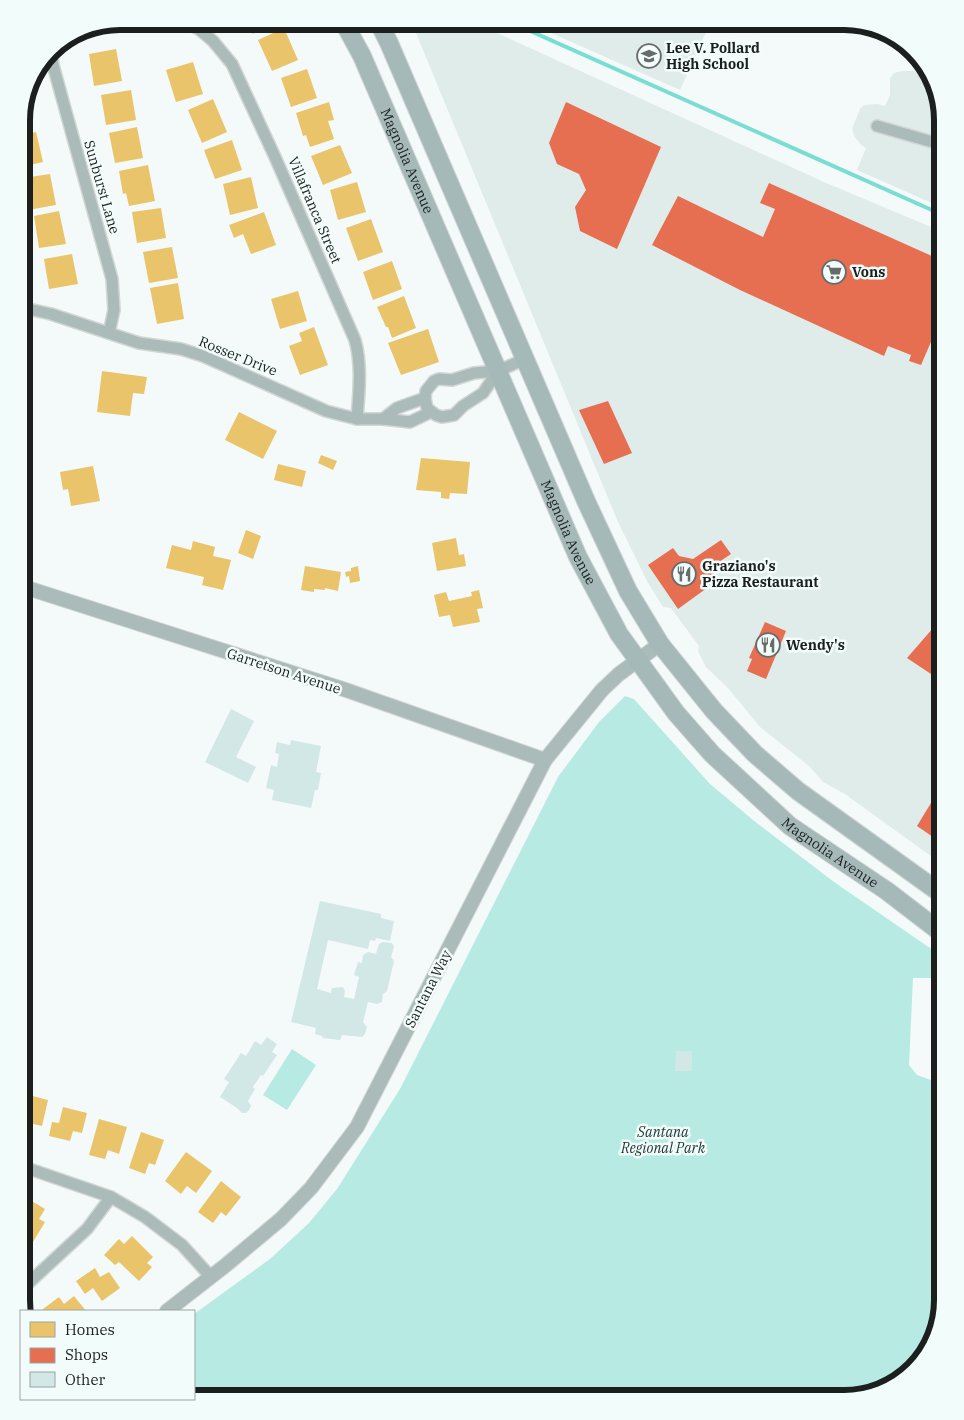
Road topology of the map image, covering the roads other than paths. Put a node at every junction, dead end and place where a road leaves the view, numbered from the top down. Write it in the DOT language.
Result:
graph roads {
  1 [pos="200,30"];
  2 [pos="348,30"];
  3 [pos="382,30"];
  4 [pos="52,61"];
  5 [pos="877,126"];
  6 [pos="934,142"];
  7 [pos="30,310"];
  8 [pos="109,333"];
  9 [pos="525,359"];
  10 [pos="498,371"];
  11 [pos="425,398"];
  12 [pos="430,412"];
  13 [pos="357,419"];
  14 [pos="382,419"];
  15 [pos="30,589"];
  16 [pos="660,644"];
  17 [pos="638,661"];
  18 [pos="545,760"];
  19 [pos="934,889"];
  20 [pos="934,927"];
  21 [pos="30,1169"];
  22 [pos="111,1197"];
  23 [pos="211,1277"];
  24 [pos="30,1282"];
  25 [pos="168,1310"];
  1 -- 13 [label="street, Villafranca Street"];
  2 -- 10 [label="main road, Magnolia Avenue"];
  3 -- 9 [label="main road, Magnolia Avenue"];
  4 -- 8 [label="street, Sunburst Lane"];
  5 -- 6 [label="street"];
  7 -- 8 [label="street, Rosser Drive"];
  8 -- 13 [label="street, Rosser Drive"];
  9 -- 10 [label="street"];
  9 -- 16 [label="main road, Magnolia Avenue"];
  10 -- 11 [label="street"];
  10 -- 12 [label="street"];
  10 -- 17 [label="main road, Magnolia Avenue"];
  11 -- 12 [label="street"];
  11 -- 14 [label="street"];
  12 -- 14 [label="street, Rosser Drive"];
  13 -- 14 [label="street, Rosser Drive"];
  15 -- 18 [label="street, Garretson Avenue"];
  16 -- 17 [label="street, Santana Way"];
  16 -- 19 [label="main road, Magnolia Avenue"];
  17 -- 18 [label="street, Santana Way"];
  17 -- 20 [label="main road, Magnolia Avenue"];
  18 -- 23 [label="street, Santana Way"];
  21 -- 22 [label="street"];
  22 -- 23 [label="street"];
  22 -- 24 [label="street"];
  23 -- 25 [label="street, Santana Way"];
}
